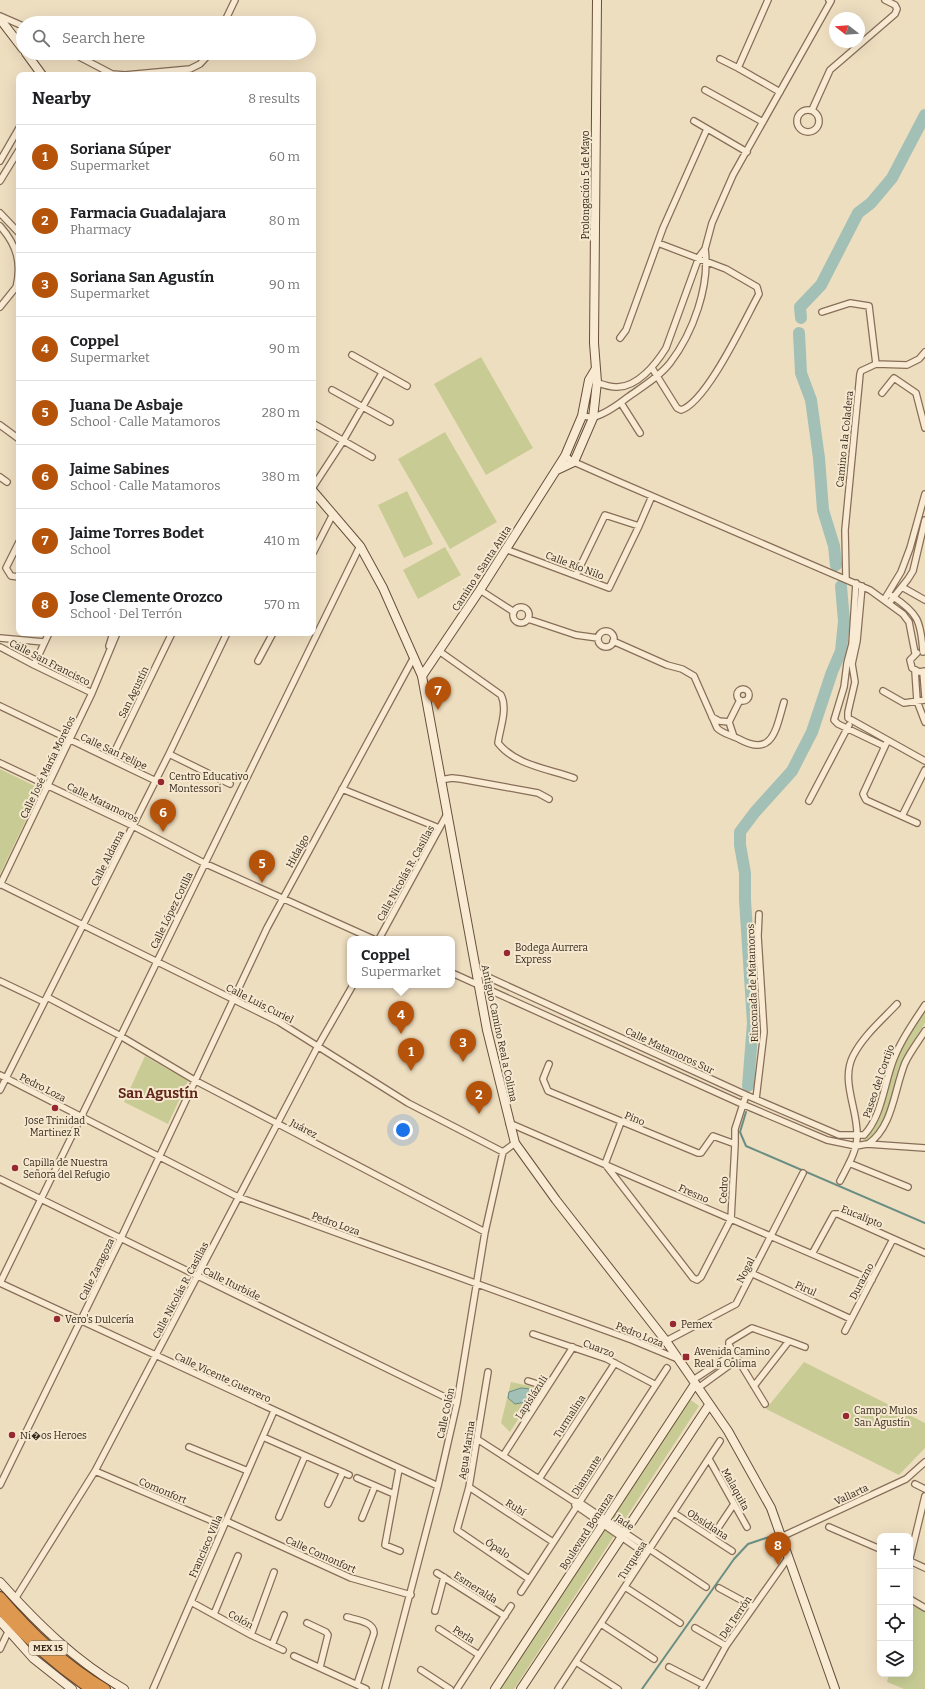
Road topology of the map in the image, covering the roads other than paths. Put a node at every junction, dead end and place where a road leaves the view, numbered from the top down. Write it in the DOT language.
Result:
graph roads {
  1 [pos="235,0"];
  2 [pos="597,0"];
  3 [pos="768,0"];
  4 [pos="830,0"];
  5 [pos="885,0"];
  6 [pos="227,16"];
  7 [pos="0,18"];
  8 [pos="16,24"];
  9 [pos="16,39"];
  10 [pos="720,59"];
  11 [pos="31,60"];
  12 [pos="85,60"];
  13 [pos="204,60"];
  14 [pos="738,68"];
  15 [pos="40,72"];
  16 [pos="108,72"];
  17 [pos="158,72"];
  18 [pos="705,90"];
  19 [pos="780,92"];
  20 [pos="812,110"];
  21 [pos="694,121"];
  22 [pos="763,122"];
  23 [pos="706,129"];
  24 [pos="16,133"];
  25 [pos="746,152"];
  26 [pos="16,155"];
  27 [pos="0,161"];
  28 [pos="0,181"];
  29 [pos="0,213"];
  30 [pos="0,226"];
  31 [pos="16,228"];
  32 [pos="658,243"];
  33 [pos="705,249"];
  34 [pos="16,253"];
  35 [pos="699,257"];
  36 [pos="706,260"];
  37 [pos="16,288"];
  38 [pos="0,307"];
  39 [pos="822,312"];
  40 [pos="620,338"];
  41 [pos="925,352"];
  42 [pos="352,355"];
  43 [pos="876,364"];
  44 [pos="652,368"];
  45 [pos="382,373"];
  46 [pos="657,376"];
  47 [pos="593,381"];
  48 [pos="407,386"];
  49 [pos="332,390"];
  50 [pos="882,393"];
  51 [pos="621,403"];
  52 [pos="362,406"];
  53 [pos="924,410"];
  54 [pos="582,416"];
  55 [pos="593,418"];
  56 [pos="390,422"];
  57 [pos="0,425"];
  58 [pos="316,425"];
  59 [pos="925,428"];
  60 [pos="640,433"];
  61 [pos="16,436"];
  62 [pos="343,441"];
  63 [pos="566,456"];
  64 [pos="372,457"];
  65 [pos="574,462"];
  66 [pos="557,470"];
  67 [pos="0,477"];
  68 [pos="7,482"];
  69 [pos="316,482"];
  70 [pos="316,494"];
  71 [pos="925,494"];
  72 [pos="652,496"];
  73 [pos="333,514"];
  74 [pos="925,520"];
  75 [pos="639,526"];
  76 [pos="914,531"];
  77 [pos="921,533"];
  78 [pos="360,546"];
  79 [pos="316,547"];
  80 [pos="505,549"];
  81 [pos="16,550"];
  82 [pos="576,575"];
  83 [pos="16,577"];
  84 [pos="846,579"];
  85 [pos="859,584"];
  86 [pos="902,587"];
  87 [pos="480,590"];
  88 [pos="878,595"];
  89 [pos="891,596"];
  90 [pos="925,600"];
  91 [pos="886,602"];
  92 [pos="514,612"];
  93 [pos="528,619"];
  94 [pos="316,635"];
  95 [pos="47,636"];
  96 [pos="112,636"];
  97 [pos="117,636"];
  98 [pos="171,636"];
  99 [pos="226,636"];
  100 [pos="270,636"];
  101 [pos="316,636"];
  102 [pos="0,638"];
  103 [pos="598,638"];
  104 [pos="613,641"];
  105 [pos="44,642"];
  106 [pos="0,647"];
  107 [pos="439,651"];
  108 [pos="924,652"];
  109 [pos="915,653"];
  110 [pos="107,656"];
  111 [pos="414,657"];
  112 [pos="258,661"];
  113 [pos="34,665"];
  114 [pos="915,671"];
  115 [pos="924,672"];
  116 [pos="422,676"];
  117 [pos="883,691"];
  118 [pos="92,693"];
  119 [pos="925,698"];
  120 [pos="740,700"];
  121 [pos="917,701"];
  122 [pos="784,702"];
  123 [pos="0,706"];
  124 [pos="712,717"];
  125 [pos="852,721"];
  126 [pos="729,722"];
  127 [pos="925,722"];
  128 [pos="847,728"];
  129 [pos="734,737"];
  130 [pos="70,740"];
  131 [pos="888,740"];
  132 [pos="884,746"];
  133 [pos="169,754"];
  134 [pos="111,759"];
  135 [pos="925,761"];
  136 [pos="0,763"];
  137 [pos="925,770"];
  138 [pos="574,778"];
  139 [pos="440,780"];
  140 [pos="156,781"];
  141 [pos="230,784"];
  142 [pos="48,785"];
  143 [pos="342,789"];
  144 [pos="549,799"];
  145 [pos="810,801"];
  146 [pos="446,816"];
  147 [pos="902,816"];
  148 [pos="917,823"];
  149 [pos="133,826"];
  150 [pos="439,828"];
  151 [pos="204,863"];
  152 [pos="0,884"];
  153 [pos="282,898"];
  154 [pos="759,914"];
  155 [pos="83,925"];
  156 [pos="366,936"];
  157 [pos="381,936"];
  158 [pos="156,961"];
  159 [pos="478,972"];
  160 [pos="455,973"];
  161 [pos="0,981"];
  162 [pos="480,984"];
  163 [pos="351,988"];
  164 [pos="46,999"];
  165 [pos="233,999"];
  166 [pos="897,1004"];
  167 [pos="925,1005"];
  168 [pos="582,1019"];
  169 [pos="578,1030"];
  170 [pos="925,1031"];
  171 [pos="119,1035"];
  172 [pos="318,1046"];
  173 [pos="549,1064"];
  174 [pos="0,1075"];
  175 [pos="6,1078"];
  176 [pos="196,1081"];
  177 [pos="0,1090"];
  178 [pos="746,1095"];
  179 [pos="756,1099"];
  180 [pos="742,1104"];
  181 [pos="81,1117"];
  182 [pos="509,1122"];
  183 [pos="621,1122"];
  184 [pos="277,1124"];
  185 [pos="857,1136"];
  186 [pos="515,1143"];
  187 [pos="735,1144"];
  188 [pos="867,1144"];
  189 [pos="856,1146"];
  190 [pos="925,1148"];
  191 [pos="503,1152"];
  192 [pos="159,1156"];
  193 [pos="849,1163"];
  194 [pos="605,1164"];
  195 [pos="803,1173"];
  196 [pos="0,1179"];
  197 [pos="840,1181"];
  198 [pos="908,1187"];
  199 [pos="238,1197"];
  200 [pos="42,1200"];
  201 [pos="731,1219"];
  202 [pos="485,1232"];
  203 [pos="771,1236"];
  204 [pos="121,1238"];
  205 [pos="893,1239"];
  206 [pos="925,1253"];
  207 [pos="812,1254"];
  208 [pos="753,1274"];
  209 [pos="197,1276"];
  210 [pos="872,1280"];
  211 [pos="0,1283"];
  212 [pos="477,1283"];
  213 [pos="851,1319"];
  214 [pos="80,1320"];
  215 [pos="845,1331"];
  216 [pos="533,1334"];
  217 [pos="666,1341"];
  218 [pos="789,1341"];
  219 [pos="573,1347"];
  220 [pos="805,1347"];
  221 [pos="734,1353"];
  222 [pos="156,1355"];
  223 [pos="678,1359"];
  224 [pos="738,1359"];
  225 [pos="614,1363"];
  226 [pos="667,1368"];
  227 [pos="488,1372"];
  228 [pos="528,1381"];
  229 [pos="695,1384"];
  230 [pos="656,1385"];
  231 [pos="754,1386"];
  232 [pos="548,1387"];
  233 [pos="457,1403"];
  234 [pos="765,1404"];
  235 [pos="709,1405"];
  236 [pos="274,1411"];
  237 [pos="263,1437"];
  238 [pos="477,1439"];
  239 [pos="720,1441"];
  240 [pos="190,1447"];
  241 [pos="305,1456"];
  242 [pos="503,1456"];
  243 [pos="709,1459"];
  244 [pos="925,1462"];
  245 [pos="399,1469"];
  246 [pos="95,1471"];
  247 [pos="248,1471"];
  248 [pos="342,1472"];
  249 [pos="349,1475"];
  250 [pos="357,1478"];
  251 [pos="539,1479"];
  252 [pos="915,1484"];
  253 [pos="0,1485"];
  254 [pos="375,1486"];
  255 [pos="438,1486"];
  256 [pos="469,1487"];
  257 [pos="925,1489"];
  258 [pos="394,1494"];
  259 [pos="925,1496"];
  260 [pos="576,1503"];
  261 [pos="328,1504"];
  262 [pos="734,1504"];
  263 [pos="674,1513"];
  264 [pos="279,1517"];
  265 [pos="362,1518"];
  266 [pos="604,1522"];
  267 [pos="225,1523"];
  268 [pos="747,1527"];
  269 [pos="829,1527"];
  270 [pos="457,1530"];
  271 [pos="623,1535"];
  272 [pos="712,1537"];
  273 [pos="781,1537"];
  274 [pos="553,1542"];
  275 [pos="913,1546"];
  276 [pos="877,1548"];
  277 [pos="400,1551"];
  278 [pos="732,1551"];
  279 [pos="648,1552"];
  280 [pos="238,1556"];
  281 [pos="788,1558"];
  282 [pos="913,1562"];
  283 [pos="925,1568"];
  284 [pos="274,1572"];
  285 [pos="437,1573"];
  286 [pos="444,1577"];
  287 [pos="529,1579"];
  288 [pos="0,1582"];
  289 [pos="625,1587"];
  290 [pos="706,1587"];
  291 [pos="719,1588"];
  292 [pos="521,1592"];
  293 [pos="411,1595"];
  294 [pos="0,1597"];
  295 [pos="15,1599"];
  296 [pos="913,1601"];
  297 [pos="191,1602"];
  298 [pos="511,1606"];
  299 [pos="752,1606"];
  300 [pos="925,1608"];
  301 [pos="0,1609"];
  302 [pos="435,1611"];
  303 [pos="214,1614"];
  304 [pos="284,1615"];
  305 [pos="505,1616"];
  306 [pos="347,1617"];
  307 [pos="0,1621"];
  308 [pos="307,1623"];
  309 [pos="680,1623"];
  310 [pos="601,1624"];
  311 [pos="695,1628"];
  312 [pos="439,1629"];
  313 [pos="8,1632"];
  314 [pos="251,1635"];
  315 [pos="272,1645"];
  316 [pos="726,1646"];
  317 [pos="0,1649"];
  318 [pos="283,1650"];
  319 [pos="480,1655"];
  320 [pos="294,1656"];
  321 [pos="654,1659"];
  322 [pos="576,1662"];
  323 [pos="320,1667"];
  324 [pos="669,1667"];
  325 [pos="421,1670"];
  326 [pos="357,1684"];
  327 [pos="703,1687"];
  328 [pos="72,1689"];
  329 [pos="91,1689"];
  330 [pos="105,1689"];
  331 [pos="124,1689"];
  332 [pos="153,1689"];
  333 [pos="366,1689"];
  334 [pos="385,1689"];
  335 [pos="450,1689"];
  336 [pos="457,1689"];
  337 [pos="495,1689"];
  338 [pos="521,1689"];
  339 [pos="558,1689"];
  340 [pos="618,1689"];
  341 [pos="835,1689"];
  1 -- 6 [label="street"];
  2 -- 47 [label="street, Prolongación 5 de Mayo"];
  3 -- 14 [label="street"];
  4 -- 19 [label="street"];
  5 -- 20 [label="street"];
  7 -- 8 [label="street"];
  7 -- 9 [label="street"];
  10 -- 14 [label="street"];
  11 -- 15 [label="street"];
  12 -- 16 [label="street"];
  13 -- 17 [label="street"];
  14 -- 19 [label="street"];
  18 -- 22 [label="street"];
  19 -- 22 [label="street"];
  20 -- 20 [label="street"];
  21 -- 23 [label="street"];
  22 -- 25 [label="street"];
  23 -- 25 [label="street"];
  23 -- 32 [label="street"];
  24 -- 27 [label="street"];
  25 -- 33 [label="street"];
  26 -- 28 [label="street"];
  29 -- 31 [label="street"];
  30 -- 34 [label="street"];
  32 -- 35 [label="street"];
  32 -- 40 [label="street"];
  33 -- 35 [label="street"];
  33 -- 36 [label="street"];
  35 -- 36 [label="street"];
  35 -- 44 [label="street"];
  36 -- 46 [label="street"];
  36 -- 46 [label="street"];
  37 -- 38 [label="street"];
  39 -- 43 [label="street"];
  41 -- 43 [label="street"];
  42 -- 45 [label="street"];
  43 -- 84 [label="street, Camino a la Coladera"];
  44 -- 46 [label="street"];
  44 -- 47 [label="street"];
  45 -- 48 [label="street"];
  45 -- 52 [label="street"];
  46 -- 51 [label="street"];
  47 -- 54 [label="street, Prolongación 5 de Mayo"];
  47 -- 55 [label="street, Prolongación 5 de Mayo"];
  49 -- 52 [label="street"];
  50 -- 53 [label="street"];
  51 -- 55 [label="street"];
  51 -- 60 [label="street"];
  52 -- 56 [label="street"];
  52 -- 62 [label="street"];
  53 -- 59 [label="street"];
  54 -- 55 [label="street"];
  54 -- 63 [label="street, Prolongación 5 de Mayo"];
  55 -- 65 [label="street, Prolongación 5 de Mayo"];
  57 -- 61 [label="street"];
  58 -- 62 [label="street"];
  62 -- 64 [label="street"];
  62 -- 69 [label="street"];
  63 -- 65 [label="street"];
  63 -- 66 [label="street, Camino a Santa Anita"];
  65 -- 66 [label="street"];
  65 -- 72 [label="street"];
  66 -- 80 [label="street, Camino a Santa Anita"];
  67 -- 68 [label="street"];
  70 -- 73 [label="street, Antiguo Camino Real a Colima"];
  71 -- 76 [label="street"];
  72 -- 75 [label="street, Calle Río Nilo"];
  72 -- 84 [label="street"];
  73 -- 78 [label="street, Antiguo Camino Real a Colima"];
  73 -- 79 [label="street"];
  74 -- 77 [label="street"];
  75 -- 82 [label="street"];
  75 -- 82 [label="street, Calle Río Nilo"];
  76 -- 77 [label="street"];
  76 -- 89 [label="street"];
  77 -- 86 [label="street"];
  78 -- 94 [label="street, Calle López Cotilla"];
  78 -- 111 [label="street, Antiguo Camino Real a Colima"];
  80 -- 82 [label="street, Calle Río Nilo"];
  80 -- 87 [label="street, Camino a Santa Anita"];
  81 -- 83 [label="street"];
  84 -- 85 [label="street"];
  85 -- 88 [label="street"];
  85 -- 125 [label="street"];
  85 -- 128 [label="street"];
  86 -- 89 [label="street"];
  86 -- 90 [label="street"];
  87 -- 92 [label="street"];
  87 -- 107 [label="street, Camino a Santa Anita"];
  88 -- 89 [label="street"];
  88 -- 91 [label="street"];
  89 -- 91 [label="street"];
  89 -- 108 [label="street"];
  91 -- 109 [label="street"];
  92 -- 93 [label="street"];
  92 -- 93 [label="street"];
  93 -- 103 [label="street"];
  95 -- 105 [label="street"];
  96 -- 110 [label="street, Calle José María Morelos"];
  97 -- 110 [label="street, Calle José María Morelos"];
  98 -- 134 [label="street, San Agustín"];
  99 -- 133 [label="street, Calle Aldama"];
  100 -- 112 [label="street"];
  101 -- 151 [label="street, Calle López Cotilla"];
  102 -- 105 [label="street, Calle San Francisco"];
  103 -- 104 [label="street"];
  103 -- 104 [label="street"];
  104 -- 124 [label="street"];
  105 -- 113 [label="street"];
  106 -- 113 [label="street, Calle San Francisco"];
  107 -- 116 [label="street, Camino a Santa Anita"];
  107 -- 138 [label="street"];
  108 -- 109 [label="street"];
  109 -- 114 [label="street"];
  110 -- 118 [label="street, Calle José María Morelos"];
  111 -- 116 [label="street, Antiguo Camino Real a Colima"];
  111 -- 143 [label="street, Hidalgo"];
  113 -- 118 [label="street, Calle San Francisco"];
  114 -- 115 [label="street"];
  114 -- 121 [label="street"];
  115 -- 119 [label="street"];
  116 -- 139 [label="street, Antiguo Camino Real a Colima"];
  117 -- 121 [label="street"];
  118 -- 130 [label="street, Calle José María Morelos"];
  119 -- 121 [label="street"];
  120 -- 126 [label="street"];
  121 -- 127 [label="street"];
  122 -- 129 [label="street"];
  123 -- 130 [label="street, Calle San Felipe"];
  124 -- 126 [label="street"];
  124 -- 129 [label="street"];
  125 -- 128 [label="street"];
  125 -- 131 [label="street"];
  126 -- 129 [label="street"];
  128 -- 132 [label="street"];
  128 -- 145 [label="street"];
  130 -- 134 [label="street, Calle San Felipe"];
  130 -- 142 [label="street, Calle José María Morelos"];
  131 -- 132 [label="street"];
  131 -- 135 [label="street"];
  132 -- 147 [label="street"];
  133 -- 140 [label="street, Calle Aldama"];
  133 -- 141 [label="street"];
  134 -- 140 [label="street, Calle San Felipe"];
  136 -- 142 [label="street, Calle Matamoros"];
  137 -- 147 [label="street"];
  139 -- 144 [label="street"];
  139 -- 146 [label="street, Antiguo Camino Real a Colima"];
  140 -- 149 [label="street, Calle Aldama"];
  142 -- 149 [label="street, Calle Matamoros"];
  142 -- 152 [label="street, Calle José María Morelos"];
  143 -- 150 [label="street"];
  143 -- 153 [label="street, Hidalgo"];
  146 -- 150 [label="street, Calle Nicolás R. Casillas"];
  146 -- 159 [label="street, Antiguo Camino Real a Colima"];
  147 -- 148 [label="street"];
  149 -- 151 [label="street, Calle Matamoros"];
  149 -- 155 [label="street, Calle Aldama"];
  150 -- 157 [label="street, Calle Nicolás R. Casillas"];
  151 -- 153 [label="street, Calle Matamoros"];
  151 -- 158 [label="street, Calle López Cotilla"];
  152 -- 155 [label="street, Calle Luis Curiel"];
  153 -- 156 [label="street, Calle Matamoros"];
  153 -- 165 [label="street, Hidalgo"];
  154 -- 179 [label="street, Rinconada de Matamoros"];
  155 -- 158 [label="street, Calle Luis Curiel"];
  155 -- 164 [label="street, Calle Aldama"];
  158 -- 165 [label="street, Calle Luis Curiel"];
  158 -- 171 [label="street, Calle López Cotilla"];
  159 -- 162 [label="street, Antiguo Camino Real a Colima"];
  159 -- 168 [label="street, Calle Matamoros Sur"];
  160 -- 162 [label="street"];
  161 -- 164 [label="street, Juárez"];
  162 -- 169 [label="street, Calle Matamoros Sur"];
  162 -- 182 [label="street, Antiguo Camino Real a Colima"];
  163 -- 172 [label="street, Calle Nicolás R. Casillas"];
  164 -- 171 [label="street, Juárez"];
  164 -- 175 [label="street, Calle Aldama"];
  165 -- 172 [label="street, Calle Luis Curiel"];
  165 -- 176 [label="street, Hidalgo"];
  166 -- 185 [label="street"];
  167 -- 185 [label="street, Paseo del Cortijo"];
  168 -- 169 [label="street"];
  168 -- 178 [label="street, Calle Matamoros Sur"];
  169 -- 180 [label="street, Calle Matamoros Sur"];
  170 -- 188 [label="street, Paseo del Cortijo"];
  171 -- 176 [label="street, Juárez"];
  171 -- 181 [label="street, Calle López Cotilla"];
  172 -- 184 [label="street, Calle Nicolás R. Casillas"];
  172 -- 191 [label="street, Calle Luis Curiel"];
  173 -- 183 [label="street, Pino"];
  174 -- 175 [label="street, Pedro Loza"];
  175 -- 177 [label="street, Calle Aldama"];
  175 -- 181 [label="street, Pedro Loza"];
  176 -- 184 [label="street, Juárez"];
  176 -- 192 [label="street, Calle Zaragoza"];
  178 -- 179 [label="street, Calle Matamoros Sur"];
  178 -- 180 [label="street, Cedro"];
  179 -- 185 [label="street, Calle Matamoros Sur"];
  180 -- 187 [label="street, Cedro"];
  180 -- 189 [label="street, Calle Matamoros Sur"];
  181 -- 192 [label="street, Pedro Loza"];
  181 -- 200 [label="street, Calle López Cotilla"];
  182 -- 186 [label="street, Antiguo Camino Real a Colima"];
  182 -- 194 [label="street, Fresno"];
  183 -- 187 [label="street, Pino"];
  183 -- 194 [label="street"];
  184 -- 199 [label="street, Calle Nicolás R. Casillas"];
  184 -- 202 [label="street, Juárez"];
  185 -- 189 [label="street"];
  186 -- 191 [label="street"];
  186 -- 217 [label="street, Antiguo Camino Real a Colima"];
  187 -- 201 [label="street, Cedro"];
  188 -- 189 [label="street"];
  188 -- 190 [label="street"];
  189 -- 193 [label="street"];
  191 -- 202 [label="street, Calle Colón"];
  192 -- 199 [label="street, Pedro Loza"];
  192 -- 204 [label="street, Calle Zaragoza"];
  193 -- 197 [label="street"];
  193 -- 198 [label="street"];
  194 -- 201 [label="street, Fresno"];
  194 -- 201 [label="street, Cedro"];
  195 -- 203 [label="street, Nogal"];
  196 -- 200 [label="street, Calle Iturbide"];
  199 -- 209 [label="street, Calle Nicolás R. Casillas"];
  199 -- 212 [label="street, Pedro Loza"];
  200 -- 204 [label="street, Calle Iturbide"];
  200 -- 211 [label="street, Calle López Cotilla"];
  201 -- 203 [label="street, Fresno"];
  202 -- 212 [label="street, Calle Colón"];
  203 -- 207 [label="street, Fresno"];
  203 -- 208 [label="street, Nogal"];
  204 -- 209 [label="street, Calle Iturbide"];
  204 -- 214 [label="street, Calle Zaragoza"];
  205 -- 206 [label="street, Eucalipto"];
  205 -- 207 [label="street, Eucalipto"];
  205 -- 210 [label="street, Durazno"];
  207 -- 210 [label="street, Fresno"];
  208 -- 213 [label="street, Pirul"];
  208 -- 217 [label="street, Nogal"];
  209 -- 222 [label="street, Calle Nicolás R. Casillas"];
  209 -- 233 [label="street, Calle Iturbide"];
  210 -- 213 [label="street, Durazno"];
  211 -- 214 [label="street, Calle Vicente Guerrero"];
  212 -- 223 [label="street, Pedro Loza"];
  212 -- 233 [label="street, Calle Colón"];
  213 -- 215 [label="street, Durazno"];
  214 -- 222 [label="street, Calle Vicente Guerrero"];
  214 -- 253 [label="street, Calle Zaragoza"];
  216 -- 219 [label="street, Cuarzo"];
  217 -- 223 [label="street, Antiguo Camino Real a Colima"];
  218 -- 220 [label="street"];
  218 -- 221 [label="street"];
  218 -- 231 [label="street"];
  219 -- 225 [label="street, Cuarzo"];
  219 -- 232 [label="street, Lapislázuli"];
  221 -- 224 [label="street"];
  221 -- 229 [label="street"];
  222 -- 236 [label="street, Calle Vicente Guerrero"];
  222 -- 246 [label="street, Calle Nicolás R. Casillas"];
  223 -- 229 [label="street, Antiguo Camino Real a Colima"];
  224 -- 229 [label="street"];
  224 -- 231 [label="street"];
  225 -- 230 [label="street, Cuarzo"];
  225 -- 251 [label="street, Turmalina"];
  226 -- 230 [label="street, Diamante"];
  227 -- 238 [label="street, Agua Marina"];
  228 -- 232 [label="street"];
  229 -- 235 [label="street, Antiguo Camino Real a Colima"];
  229 -- 266 [label="street, Boulevard Bonanza"];
  230 -- 260 [label="street, Diamante"];
  231 -- 234 [label="street"];
  232 -- 242 [label="street, Lapislázuli"];
  233 -- 255 [label="street, Calle Colón"];
  235 -- 271 [label="street"];
  235 -- 273 [label="street, Antiguo Camino Real a Colima"];
  236 -- 237 [label="street, Francisco Villa"];
  236 -- 245 [label="street, Calle Vicente Guerrero"];
  237 -- 241 [label="street"];
  237 -- 247 [label="street, Francisco Villa"];
  238 -- 242 [label="street, Jade"];
  238 -- 256 [label="street, Agua Marina"];
  239 -- 243 [label="street, Turquesa"];
  240 -- 247 [label="street"];
  241 -- 248 [label="street"];
  241 -- 264 [label="street"];
  242 -- 251 [label="street, Jade"];
  243 -- 262 [label="street, Malaquita"];
  243 -- 263 [label="street, Turquesa"];
  244 -- 273 [label="street, Vallarta"];
  245 -- 255 [label="street, Calle Vicente Guerrero"];
  245 -- 258 [label="street"];
  246 -- 267 [label="street, Comonfort"];
  246 -- 295 [label="street, Calle Nicolás R. Casillas"];
  247 -- 267 [label="street, Francisco Villa"];
  248 -- 249 [label="street"];
  248 -- 261 [label="street"];
  250 -- 254 [label="street"];
  251 -- 260 [label="street, Jade"];
  252 -- 257 [label="street"];
  254 -- 258 [label="street"];
  254 -- 265 [label="street"];
  255 -- 293 [label="street, Calle Colón"];
  256 -- 270 [label="street, Agua Marina"];
  256 -- 274 [label="street, Rubí"];
  258 -- 277 [label="street"];
  259 -- 275 [label="street"];
  260 -- 266 [label="street, Jade"];
  260 -- 274 [label="street, Diamante"];
  262 -- 268 [label="street, Malaquita"];
  262 -- 272 [label="street"];
  263 -- 272 [label="street, Obsidiana"];
  263 -- 279 [label="street, Turquesa"];
  266 -- 271 [label="street, Jade"];
  266 -- 337 [label="street, Boulevard Bonanza"];
  267 -- 293 [label="street, Calle Comonfort"];
  267 -- 297 [label="street, Francisco Villa"];
  269 -- 276 [label="street"];
  270 -- 287 [label="street, Ópalo"];
  271 -- 279 [label="street, Jade"];
  271 -- 338 [label="street"];
  272 -- 278 [label="street, Obsidiana"];
  273 -- 281 [label="street, Antiguo Camino Real a Colima"];
  274 -- 287 [label="street, Diamante"];
  279 -- 289 [label="street, Turquesa"];
  279 -- 290 [label="street, Jade"];
  280 -- 303 [label="street"];
  281 -- 299 [label="street, Del Terrón"];
  281 -- 341 [label="street, Antiguo Camino Real a Colima"];
  282 -- 283 [label="street"];
  284 -- 314 [label="street"];
  285 -- 286 [label="street, Esmeralda"];
  286 -- 302 [label="street"];
  286 -- 305 [label="street, Esmeralda"];
  287 -- 292 [label="street, Diamante"];
  288 -- 295 [label="street"];
  289 -- 309 [label="street"];
  289 -- 310 [label="street, Turquesa"];
  291 -- 299 [label="street"];
  293 -- 334 [label="street, Calle Colón"];
  294 -- 330 [label="highway, MEX 15"];
  295 -- 331 [label="street"];
  296 -- 300 [label="street"];
  297 -- 303 [label="street, Colón"];
  297 -- 332 [label="street, Francisco Villa"];
  298 -- 305 [label="street"];
  299 -- 316 [label="street, Del Terrón"];
  301 -- 329 [label="highway, MEX 15"];
  303 -- 314 [label="street, Colón"];
  304 -- 315 [label="street"];
  305 -- 319 [label="street"];
  306 -- 326 [label="street"];
  307 -- 313 [label="street"];
  308 -- 323 [label="street"];
  310 -- 321 [label="street"];
  310 -- 322 [label="street, Turquesa"];
  311 -- 316 [label="street"];
  312 -- 319 [label="street, Perla"];
  313 -- 317 [label="street"];
  313 -- 328 [label="street"];
  314 -- 315 [label="street, Colón"];
  315 -- 318 [label="street, Colón"];
  316 -- 327 [label="street, Del Terrón"];
  319 -- 336 [label="street"];
  320 -- 323 [label="street"];
  322 -- 339 [label="street, Turquesa"];
  322 -- 340 [label="street"];
  323 -- 326 [label="street"];
  324 -- 327 [label="street"];
  325 -- 335 [label="street"];
  326 -- 333 [label="street"];
}
